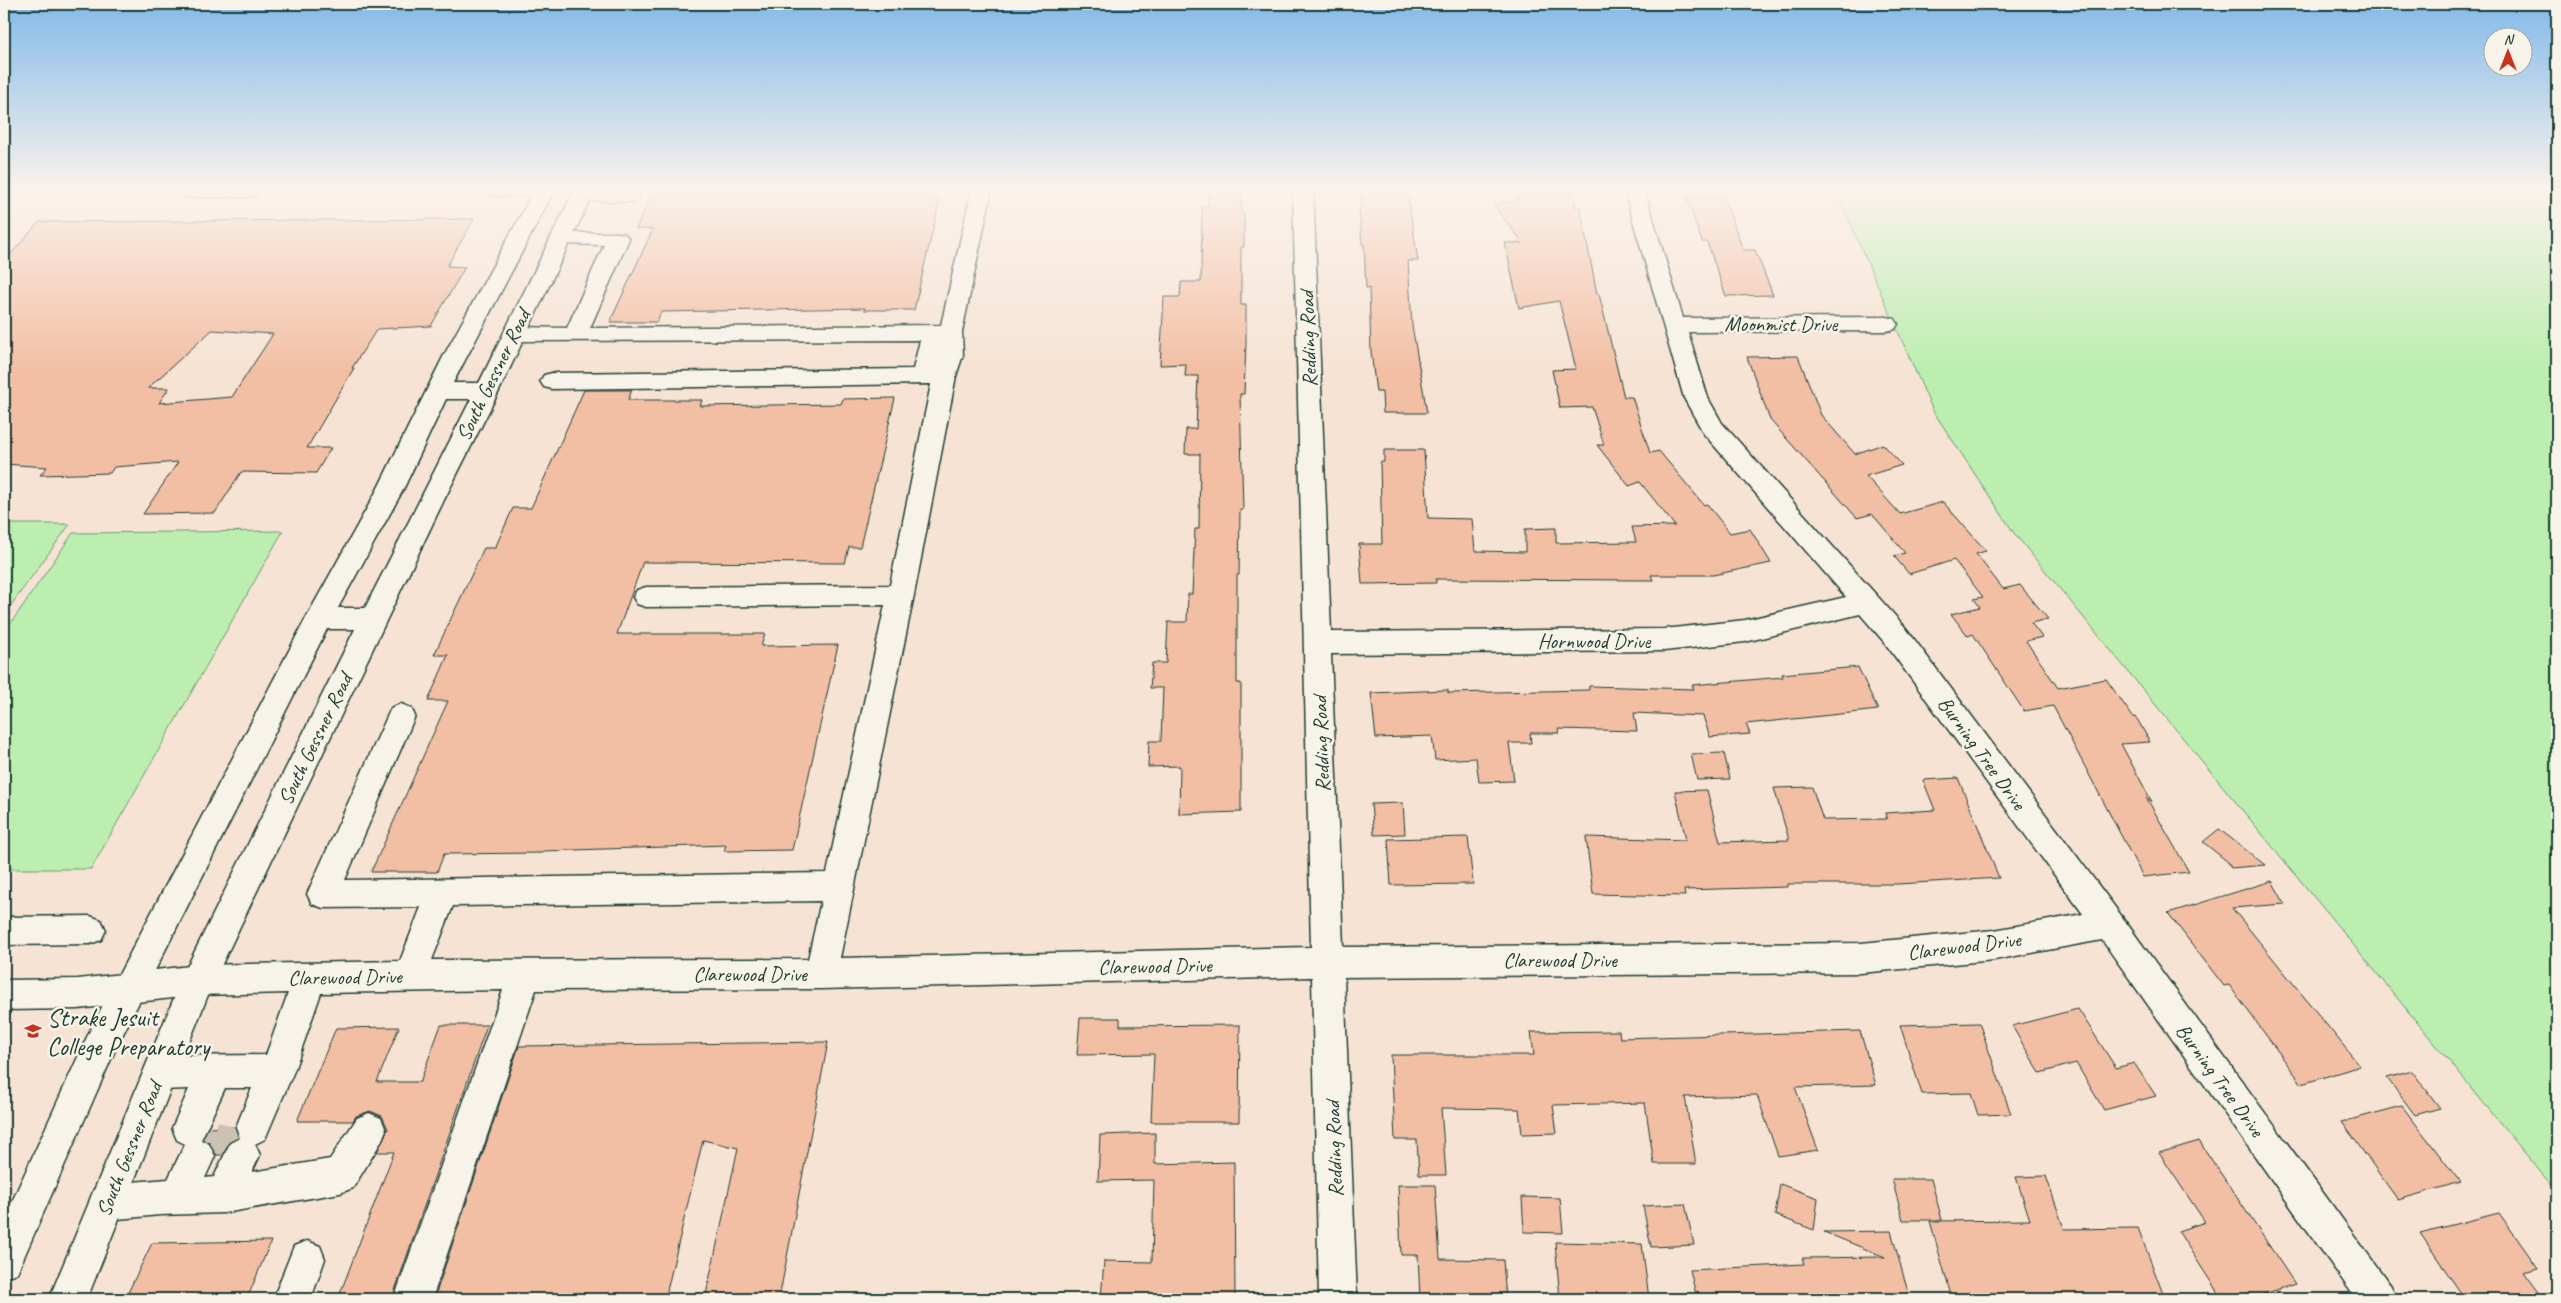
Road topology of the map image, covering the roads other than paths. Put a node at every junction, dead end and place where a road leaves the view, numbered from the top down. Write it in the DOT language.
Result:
graph roads {
  1 [pos="512,250"];
  2 [pos="555,250"];
  3 [pos="613,250"];
  4 [pos="965,250"];
  5 [pos="1305,250"];
  6 [pos="1652,250"];
  7 [pos="1887,324"];
  8 [pos="1675,325"];
  9 [pos="942,332"];
  10 [pos="515,334"];
  11 [pos="575,335"];
  12 [pos="934,376"];
  13 [pos="552,381"];
  14 [pos="437,391"];
  15 [pos="487,391"];
  16 [pos="901,595"];
  17 [pos="646,597"];
  18 [pos="1868,602"];
  19 [pos="319,618"];
  20 [pos="374,619"];
  21 [pos="1317,643"];
  22 [pos="401,716"];
  23 [pos="839,887"];
  24 [pos="442,893"];
  25 [pos="2109,924"];
  26 [pos="90,930"];
  27 [pos="4,931"];
  28 [pos="1328,962"];
  29 [pos="525,974"];
  30 [pos="821,974"];
  31 [pos="410,976"];
  32 [pos="310,978"];
  33 [pos="198,980"];
  34 [pos="131,988"];
  35 [pos="4,995"];
  36 [pos="246,1071"];
  37 [pos="160,1073"];
  38 [pos="369,1130"];
  39 [pos="215,1142"];
  40 [pos="192,1196"];
  41 [pos="107,1202"];
  42 [pos="4,1260"];
  43 [pos="307,1260"];
  44 [pos="68,1299"];
  45 [pos="292,1299"];
  46 [pos="413,1299"];
  47 [pos="1338,1299"];
  48 [pos="2378,1299"];
  1 -- 14 [label="street, South Gessner Road"];
  2 -- 10 [label="street, South Gessner Road"];
  3 -- 11 [label="street"];
  4 -- 9 [label="street"];
  5 -- 21 [label="street, Redding Road"];
  6 -- 8 [label="street, Burning Tree Drive"];
  7 -- 8 [label="street, Moonmist Drive"];
  8 -- 18 [label="street, Burning Tree Drive"];
  9 -- 11 [label="street"];
  9 -- 12 [label="street"];
  10 -- 11 [label="street"];
  10 -- 15 [label="street, South Gessner Road"];
  12 -- 13 [label="street"];
  12 -- 16 [label="street"];
  14 -- 15 [label="street"];
  14 -- 19 [label="street, South Gessner Road"];
  15 -- 20 [label="street, South Gessner Road"];
  16 -- 17 [label="street"];
  16 -- 23 [label="street"];
  18 -- 21 [label="street, Hornwood Drive"];
  18 -- 25 [label="street, Burning Tree Drive"];
  19 -- 20 [label="street"];
  19 -- 34 [label="street, South Gessner Road"];
  20 -- 33 [label="street, South Gessner Road"];
  21 -- 28 [label="street, Redding Road"];
  22 -- 24 [label="street"];
  23 -- 24 [label="street"];
  23 -- 30 [label="street"];
  24 -- 31 [label="street"];
  25 -- 28 [label="street, Clarewood Drive"];
  25 -- 48 [label="street, Burning Tree Drive"];
  26 -- 27 [label="street"];
  28 -- 30 [label="street, Clarewood Drive"];
  28 -- 47 [label="street, Redding Road"];
  29 -- 30 [label="street, Clarewood Drive"];
  29 -- 31 [label="street, Clarewood Drive"];
  29 -- 46 [label="street"];
  31 -- 32 [label="street, Clarewood Drive"];
  32 -- 33 [label="street, Clarewood Drive"];
  32 -- 36 [label="street"];
  33 -- 34 [label="street, Clarewood Drive"];
  33 -- 37 [label="street, South Gessner Road"];
  34 -- 35 [label="street, Clarewood Drive"];
  34 -- 42 [label="street, South Gessner Road"];
  36 -- 37 [label="street"];
  36 -- 39 [label="street"];
  36 -- 39 [label="street"];
  37 -- 41 [label="street, South Gessner Road"];
  38 -- 40 [label="street"];
  39 -- 40 [label="street"];
  39 -- 40 [label="street"];
  40 -- 41 [label="street"];
  41 -- 44 [label="street, South Gessner Road"];
  43 -- 45 [label="street"];
}
